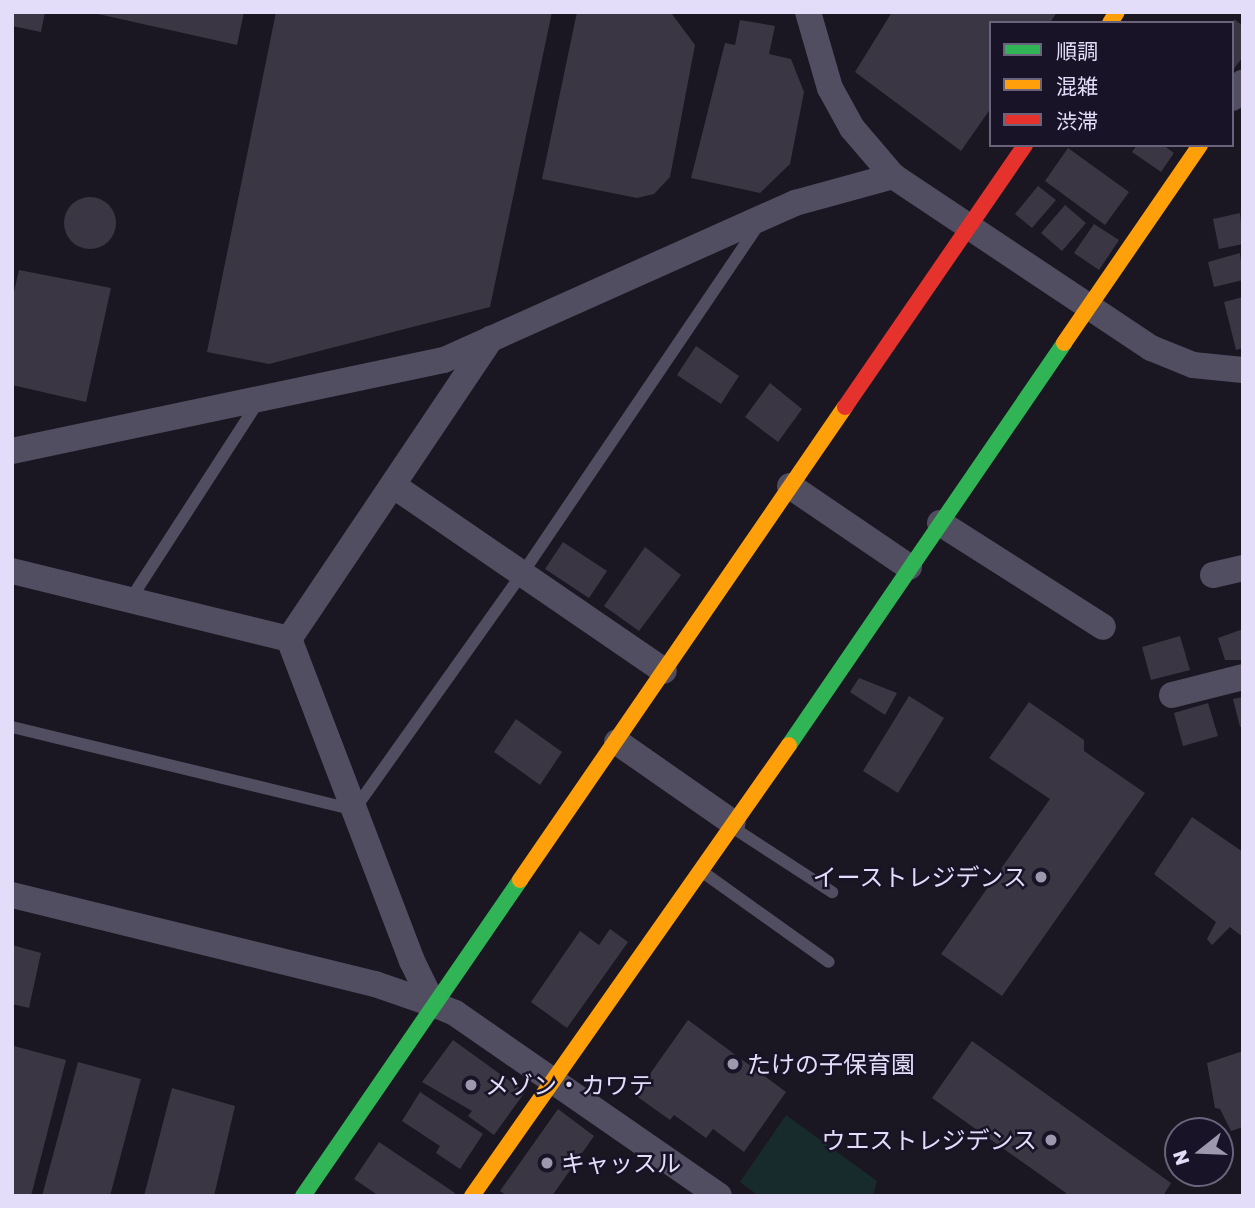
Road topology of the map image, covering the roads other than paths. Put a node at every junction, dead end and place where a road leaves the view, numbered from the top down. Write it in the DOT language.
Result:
graph roads {
  1 [pos="808,12"];
  2 [pos="1024,147"];
  3 [pos="1199,147"];
  4 [pos="893,176"];
  5 [pos="763,217"];
  6 [pos="968,228"];
  7 [pos="1088,309"];
  8 [pos="491,338"];
  9 [pos="1243,370"];
  10 [pos="258,402"];
  11 [pos="12,452"];
  12 [pos="790,485"];
  13 [pos="394,486"];
  14 [pos="940,523"];
  15 [pos="909,567"];
  16 [pos="1243,568"];
  17 [pos="12,571"];
  18 [pos="522,574"];
  19 [pos="1213,576"];
  20 [pos="130,601"];
  21 [pos="1103,627"];
  22 [pos="289,639"];
  23 [pos="664,671"];
  24 [pos="1243,677"];
  25 [pos="1172,695"];
  26 [pos="12,727"];
  27 [pos="617,741"];
  28 [pos="354,810"];
  29 [pos="732,824"];
  30 [pos="702,872"];
  31 [pos="832,892"];
  32 [pos="12,895"];
  33 [pos="829,962"];
  34 [pos="433,1004"];
  35 [pos="554,1080"];
  36 [pos="303,1196"];
  37 [pos="472,1196"];
  38 [pos="719,1196"];
  1 -- 4 [label="street"];
  2 -- 6 [label="street"];
  3 -- 7 [label="street"];
  4 -- 5 [label="street"];
  4 -- 6 [label="street"];
  5 -- 8 [label="street"];
  5 -- 18 [label="lane"];
  6 -- 7 [label="street"];
  6 -- 12 [label="street"];
  7 -- 9 [label="street"];
  7 -- 14 [label="street"];
  8 -- 10 [label="street"];
  8 -- 13 [label="street"];
  10 -- 11 [label="street"];
  10 -- 20 [label="lane"];
  12 -- 15 [label="street"];
  12 -- 23 [label="street"];
  13 -- 18 [label="street"];
  13 -- 22 [label="street"];
  14 -- 15 [label="street"];
  14 -- 21 [label="street"];
  15 -- 29 [label="street"];
  16 -- 19 [label="street"];
  17 -- 20 [label="street"];
  18 -- 23 [label="street"];
  18 -- 28 [label="lane"];
  20 -- 22 [label="street"];
  22 -- 28 [label="street"];
  23 -- 27 [label="street"];
  24 -- 25 [label="street"];
  26 -- 28 [label="lane"];
  27 -- 29 [label="street"];
  27 -- 34 [label="street"];
  28 -- 34 [label="street"];
  29 -- 30 [label="street"];
  29 -- 31 [label="lane"];
  30 -- 33 [label="lane"];
  30 -- 35 [label="street"];
  32 -- 34 [label="street"];
  34 -- 35 [label="street"];
  34 -- 36 [label="street"];
  35 -- 37 [label="street"];
  35 -- 38 [label="street"];
}
